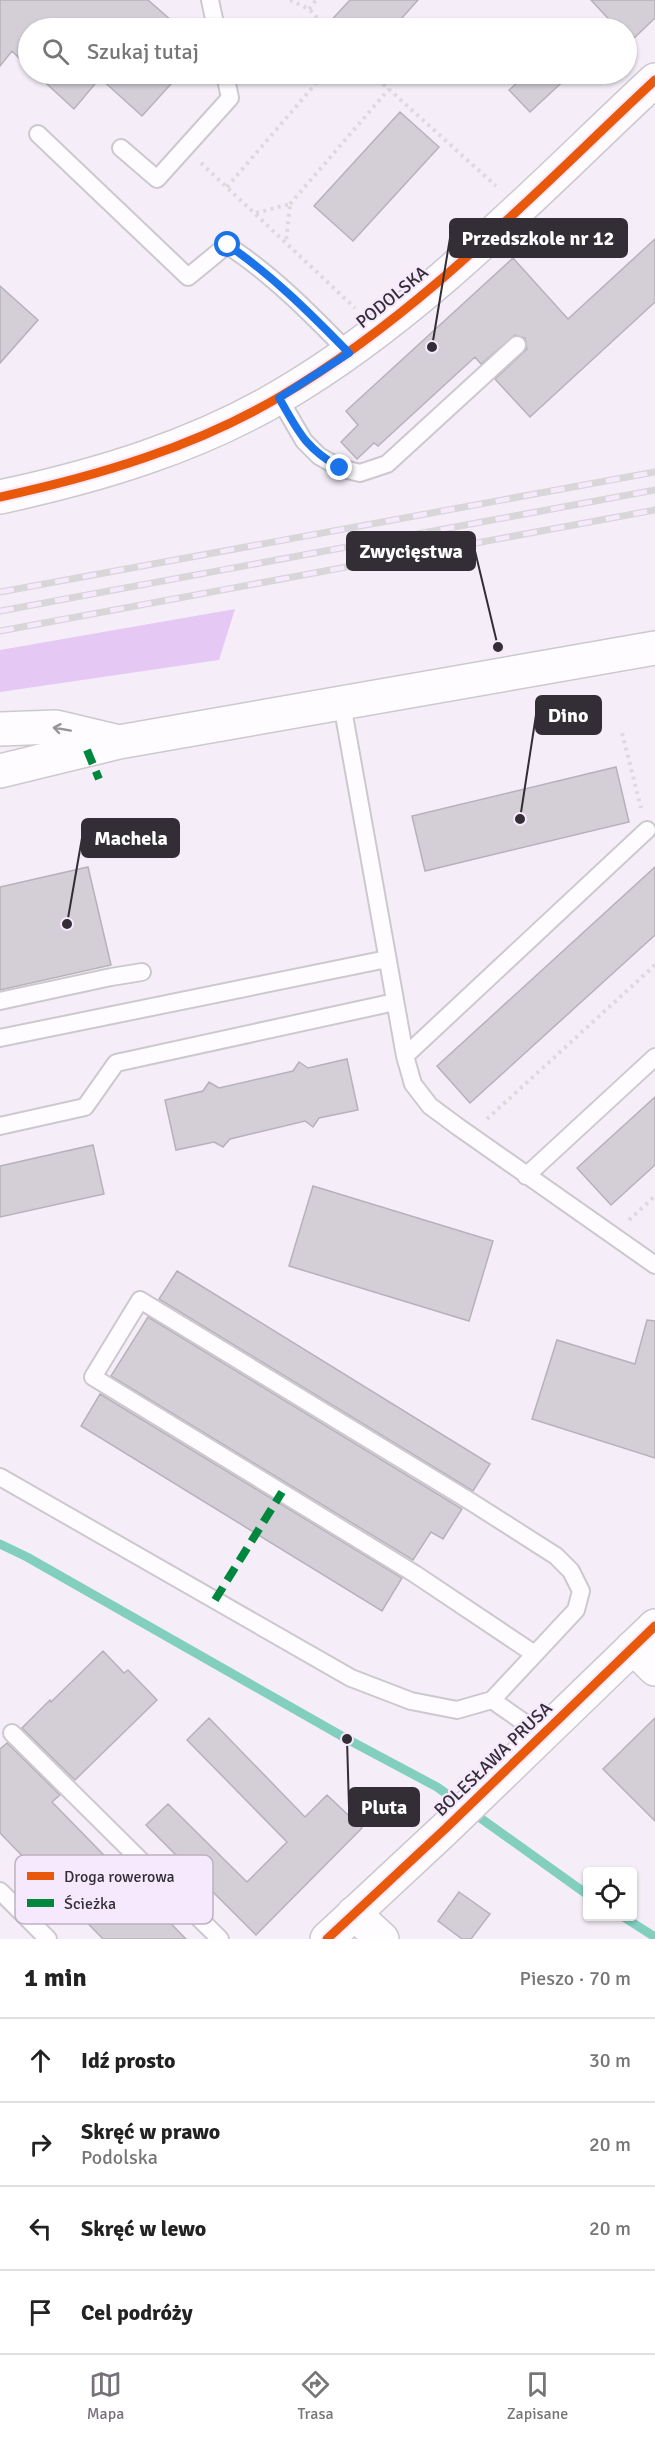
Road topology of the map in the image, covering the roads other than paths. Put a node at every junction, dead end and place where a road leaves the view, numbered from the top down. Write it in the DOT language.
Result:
graph roads {
  1 [pos="210,0"];
  2 [pos="214,18"];
  3 [pos="655,80"];
  4 [pos="227,84"];
  5 [pos="38,134"];
  6 [pos="122,148"];
  7 [pos="517,345"];
  8 [pos="349,353"];
  9 [pos="279,398"];
  10 [pos="0,497"];
  11 [pos="655,648"];
  12 [pos="342,704"];
  13 [pos="0,729"];
  14 [pos="119,742"];
  15 [pos="0,771"];
  16 [pos="647,830"];
  17 [pos="387,959"];
  18 [pos="142,972"];
  19 [pos="0,1001"];
  20 [pos="395,1002"];
  21 [pos="0,1038"];
  22 [pos="405,1056"];
  23 [pos="655,1057"];
  24 [pos="0,1126"];
  25 [pos="526,1176"];
  26 [pos="655,1265"];
  27 [pos="0,1477"];
  28 [pos="648,1647"];
  29 [pos="533,1653"];
  30 [pos="492,1700"];
  31 [pos="12,1733"];
  32 [pos="542,1734"];
  33 [pos="135,1855"];
  34 [pos="0,1891"];
  35 [pos="15,1906"];
  36 [pos="354,1913"];
  37 [pos="33,1924"];
  38 [pos="205,1924"];
  39 [pos="48,1939"];
  40 [pos="220,1939"];
  41 [pos="327,1939"];
  42 [pos="382,1939"];
  1 -- 2 [label="lane"];
  3 -- 8 [label="street, PODOLSKA"];
  4 -- 6 [label="lane"];
  5 -- 8 [label="lane"];
  7 -- 9 [label="lane"];
  8 -- 9 [label="street, PODOLSKA"];
  9 -- 10 [label="street, PODOLSKA"];
  11 -- 12 [label="street"];
  12 -- 14 [label="street"];
  12 -- 17 [label="lane"];
  14 -- 13 [label="street, one-way"];
  14 -- 15 [label="street"];
  16 -- 22 [label="lane"];
  17 -- 20 [label="lane"];
  17 -- 21 [label="lane"];
  18 -- 19 [label="lane"];
  20 -- 22 [label="lane"];
  20 -- 24 [label="lane"];
  22 -- 25 [label="lane"];
  23 -- 25 [label="lane"];
  25 -- 26 [label="lane"];
  27 -- 30 [label="lane"];
  28 -- 32 [label="street, BOLESŁAWA PRUSA"];
  29 -- 29 [label="lane"];
  29 -- 30 [label="lane"];
  30 -- 32 [label="lane"];
  31 -- 33 [label="lane"];
  32 -- 36 [label="street, BOLESŁAWA PRUSA"];
  34 -- 35 [label="lane"];
  36 -- 41 [label="street, BOLESŁAWA PRUSA"];
  36 -- 42 [label="street"];
  37 -- 39 [label="lane"];
  38 -- 40 [label="lane"];
}
